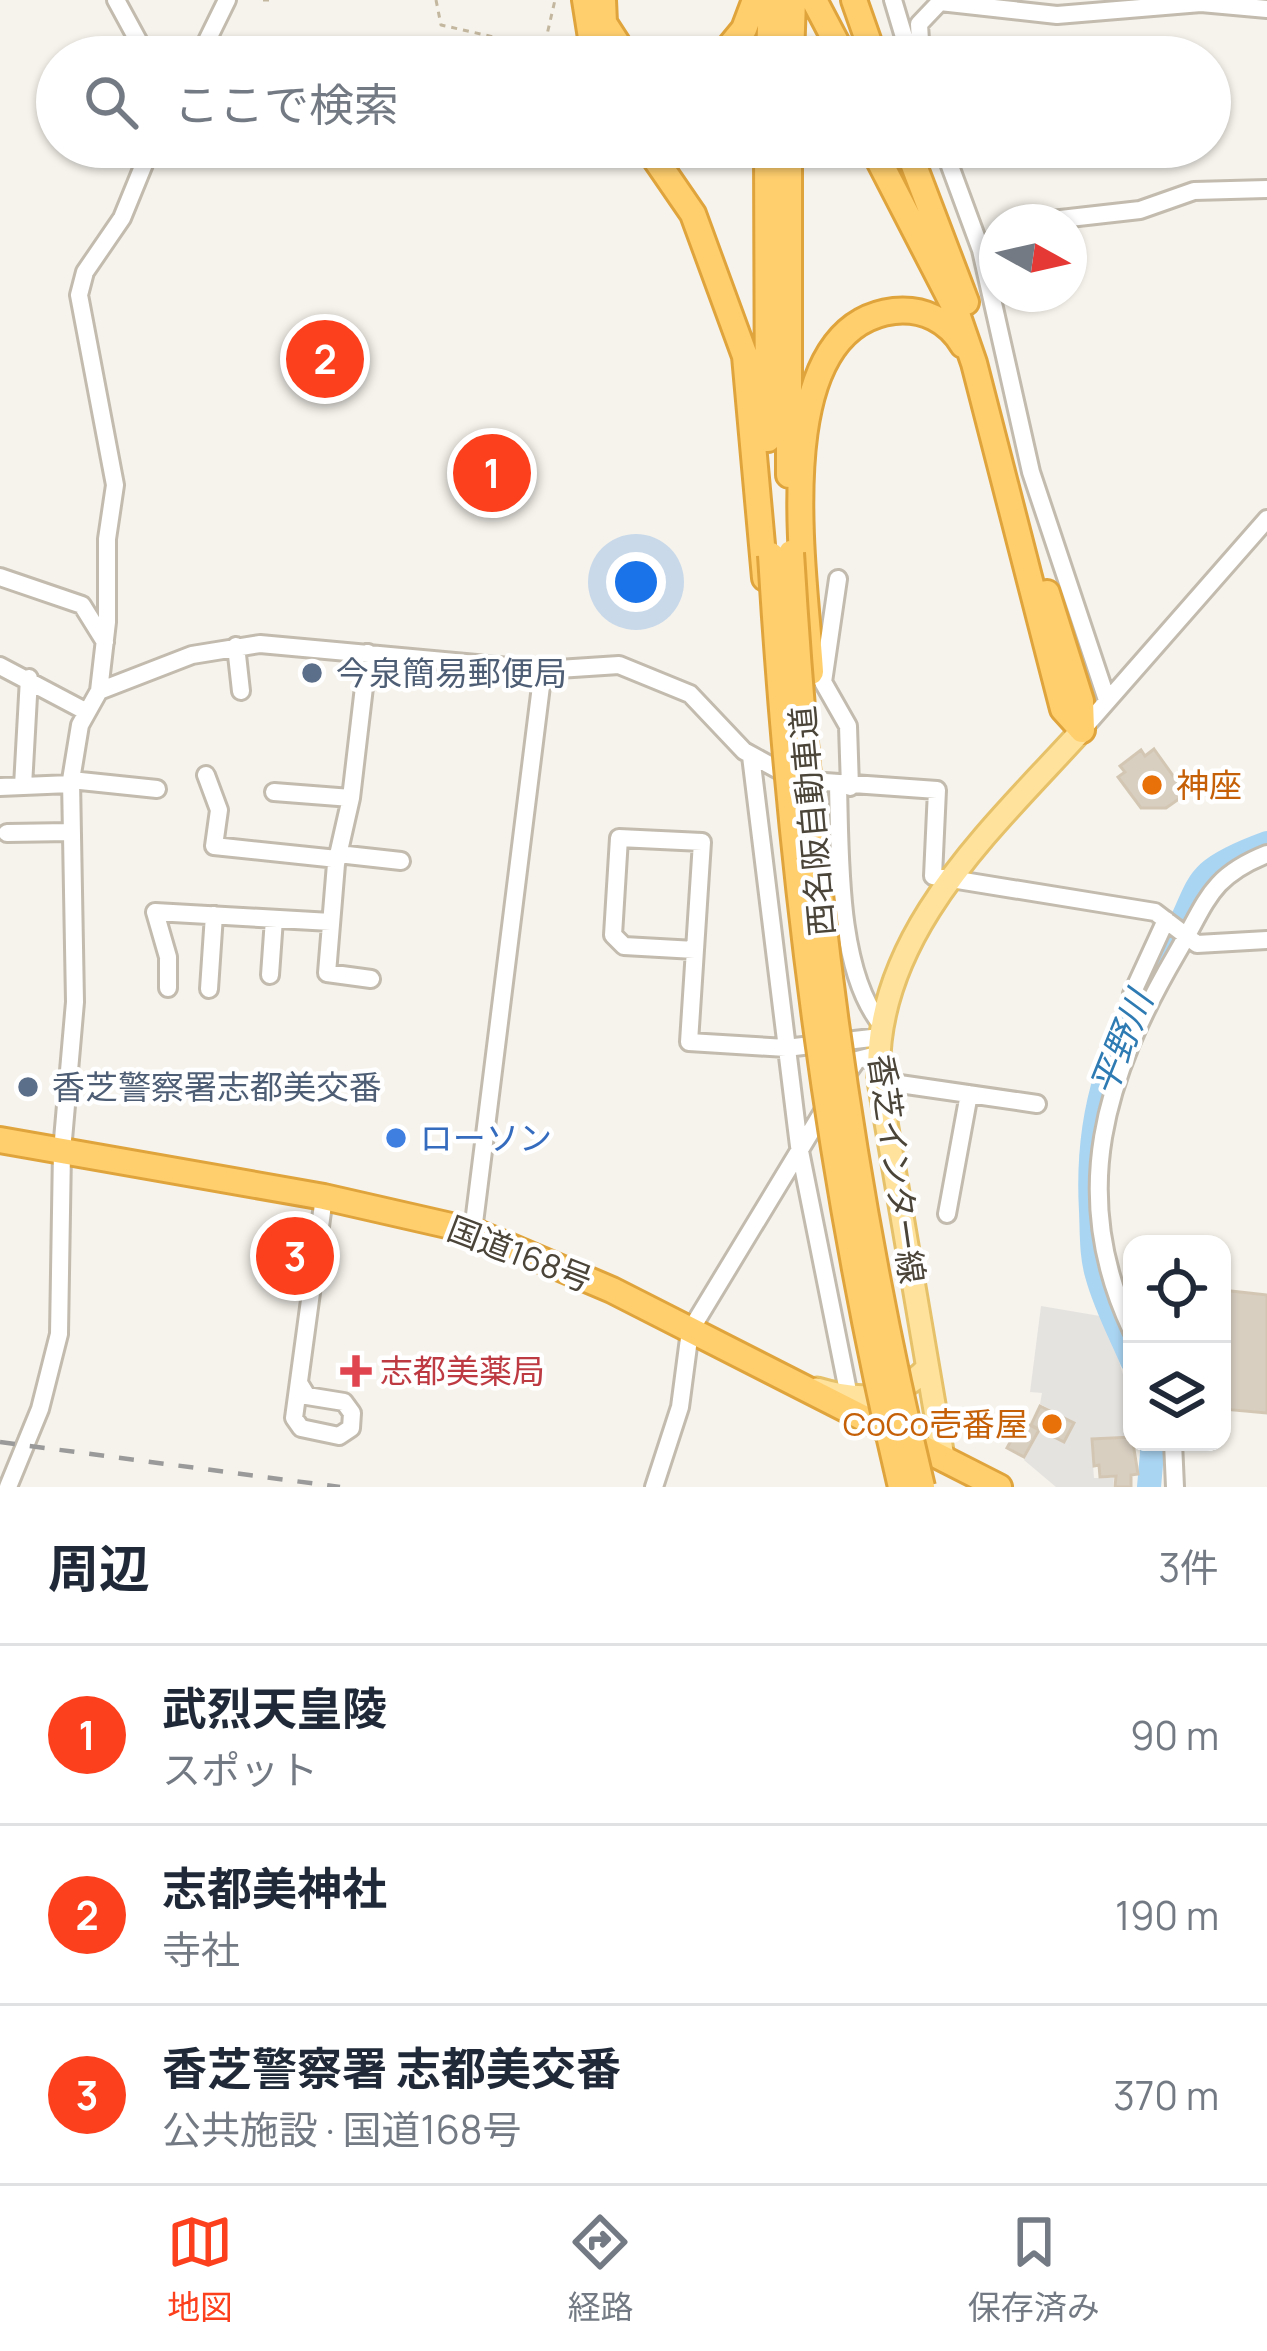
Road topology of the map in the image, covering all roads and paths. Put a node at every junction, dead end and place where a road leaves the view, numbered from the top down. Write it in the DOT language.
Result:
graph roads {
  1 [pos="116,0"];
  2 [pos="263,0"];
  3 [pos="272,0"];
  4 [pos="436,0"];
  5 [pos="555,0"];
  6 [pos="585,0"];
  7 [pos="603,0"];
  8 [pos="754,0"];
  9 [pos="771,0"];
  10 [pos="854,0"];
  11 [pos="893,0"];
  12 [pos="221,2"];
  13 [pos="804,3"];
  14 [pos="1267,9"];
  15 [pos="136,36"];
  16 [pos="207,36"];
  17 [pos="491,36"];
  18 [pos="547,36"];
  19 [pos="588,36"];
  20 [pos="612,36"];
  21 [pos="738,36"];
  22 [pos="770,36"];
  23 [pos="796,36"];
  24 [pos="822,36"];
  25 [pos="828,36"];
  26 [pos="867,36"];
  27 [pos="904,36"];
  28 [pos="920,36"];
  29 [pos="142,168"];
  30 [pos="661,168"];
  31 [pos="768,168"];
  32 [pos="789,168"];
  33 [pos="883,168"];
  34 [pos="896,168"];
  35 [pos="915,168"];
  36 [pos="951,168"];
  37 [pos="1267,189"];
  38 [pos="1087,216"];
  39 [pos="979,245"];
  40 [pos="995,312"];
  41 [pos="978,333"];
  42 [pos="974,363"];
  43 [pos="1267,519"];
  44 [pos="782,554"];
  45 [pos="0,577"];
  46 [pos="838,579"];
  47 [pos="105,643"];
  48 [pos="236,646"];
  49 [pos="368,653"];
  50 [pos="0,666"];
  51 [pos="543,670"];
  52 [pos="28,679"];
  53 [pos="99,691"];
  54 [pos="242,691"];
  55 [pos="1107,700"];
  56 [pos="87,712"];
  57 [pos="1082,730"];
  58 [pos="751,756"];
  59 [pos="206,775"];
  60 [pos="70,782"];
  61 [pos="23,786"];
  62 [pos="0,787"];
  63 [pos="844,787"];
  64 [pos="157,789"];
  65 [pos="274,792"];
  66 [pos="351,798"];
  67 [pos="70,832"];
  68 [pos="7,833"];
  69 [pos="1267,854"];
  70 [pos="338,856"];
  71 [pos="401,862"];
  72 [pos="950,878"];
  73 [pos="214,915"];
  74 [pos="274,919"];
  75 [pos="331,922"];
  76 [pos="1176,929"];
  77 [pos="1267,940"];
  78 [pos="695,950"];
  79 [pos="270,975"];
  80 [pos="371,979"];
  81 [pos="168,988"];
  82 [pos="209,989"];
  83 [pos="1132,994"];
  84 [pos="879,1038"];
  85 [pos="786,1048"];
  86 [pos="879,1081"];
  87 [pos="969,1094"];
  88 [pos="1036,1104"];
  89 [pos="0,1140"];
  90 [pos="799,1146"];
  91 [pos="62,1151"];
  92 [pos="324,1197"];
  93 [pos="947,1214"];
  94 [pos="473,1231"];
  95 [pos="1123,1310"];
  96 [pos="690,1331"];
  97 [pos="927,1368"];
  98 [pos="771,1374"];
  99 [pos="299,1383"];
  100 [pos="849,1396"];
  101 [pos="1173,1451"];
  102 [pos="944,1457"];
  103 [pos="8,1487"];
  104 [pos="654,1487"];
  105 [pos="901,1487"];
  106 [pos="922,1487"];
  107 [pos="999,1487"];
  108 [pos="1174,1487"];
  1 -- 15 [label="street"];
  2 -- 3 [label="path"];
  4 -- 17 [label="path"];
  5 -- 18 [label="path"];
  6 -- 19 [label="highway"];
  7 -- 20 [label="highway"];
  8 -- 21 [label="highway"];
  9 -- 22 [label="highway"];
  10 -- 26 [label="highway"];
  11 -- 27 [label="street"];
  12 -- 16 [label="street"];
  13 -- 23 [label="highway"];
  13 -- 24 [label="highway"];
  13 -- 25 [label="highway"];
  14 -- 28 [label="street"];
  29 -- 47 [label="street"];
  30 -- 44 [label="highway"];
  31 -- 44 [label="highway, 西名阪自動車道"];
  32 -- 44 [label="highway, 西名阪自動車道"];
  33 -- 42 [label="highway"];
  34 -- 41 [label="highway"];
  35 -- 41 [label="highway"];
  36 -- 39 [label="street"];
  37 -- 38 [label="street"];
  40 -- 55 [label="street"];
  41 -- 57 [label="highway"];
  42 -- 44 [label="highway"];
  42 -- 57 [label="highway"];
  43 -- 55 [label="street"];
  44 -- 105 [label="highway, 西名阪自動車道, bridge"];
  44 -- 106 [label="highway, 西名阪自動車道, bridge"];
  45 -- 47 [label="street"];
  46 -- 63 [label="street"];
  47 -- 53 [label="street"];
  48 -- 49 [label="street"];
  48 -- 53 [label="street"];
  48 -- 54 [label="street"];
  49 -- 51 [label="street"];
  49 -- 66 [label="street"];
  50 -- 52 [label="street"];
  51 -- 58 [label="street"];
  51 -- 94 [label="street"];
  52 -- 56 [label="street"];
  52 -- 61 [label="street"];
  53 -- 56 [label="street"];
  55 -- 57 [label="street"];
  56 -- 60 [label="street"];
  57 -- 72 [label="main road, 香芝インター線"];
  58 -- 63 [label="street"];
  58 -- 85 [label="street"];
  59 -- 70 [label="street"];
  60 -- 61 [label="street"];
  60 -- 64 [label="street"];
  60 -- 67 [label="street"];
  61 -- 62 [label="street"];
  63 -- 72 [label="street"];
  63 -- 84 [label="street"];
  65 -- 66 [label="street"];
  66 -- 70 [label="street"];
  67 -- 68 [label="street"];
  67 -- 91 [label="street"];
  69 -- 76 [label="street"];
  70 -- 71 [label="street"];
  70 -- 75 [label="street"];
  72 -- 76 [label="street"];
  72 -- 84 [label="main road, 香芝インター線"];
  73 -- 74 [label="street"];
  73 -- 81 [label="street"];
  73 -- 82 [label="street"];
  74 -- 75 [label="street"];
  74 -- 79 [label="street"];
  75 -- 80 [label="street"];
  76 -- 77 [label="street"];
  76 -- 83 [label="street"];
  76 -- 95 [label="street"];
  78 -- 78 [label="street"];
  78 -- 85 [label="street"];
  84 -- 85 [label="street"];
  84 -- 86 [label="main road, 香芝インター線"];
  84 -- 90 [label="street"];
  85 -- 90 [label="street"];
  86 -- 87 [label="street"];
  86 -- 97 [label="main road, 香芝インター線"];
  87 -- 88 [label="street"];
  87 -- 93 [label="street"];
  89 -- 91 [label="highway, 国道168号"];
  90 -- 96 [label="street"];
  90 -- 100 [label="street"];
  91 -- 92 [label="highway, 国道168号"];
  91 -- 103 [label="street"];
  92 -- 94 [label="highway, 国道168号"];
  92 -- 99 [label="street"];
  94 -- 96 [label="highway, 国道168号"];
  96 -- 98 [label="highway, 国道168号"];
  96 -- 104 [label="street"];
  97 -- 100 [label="main road"];
  97 -- 102 [label="main road, 香芝インター線"];
  98 -- 100 [label="main road"];
  98 -- 102 [label="highway, 国道168号"];
  101 -- 108 [label="street"];
  102 -- 107 [label="highway, 国道168号"];
}
